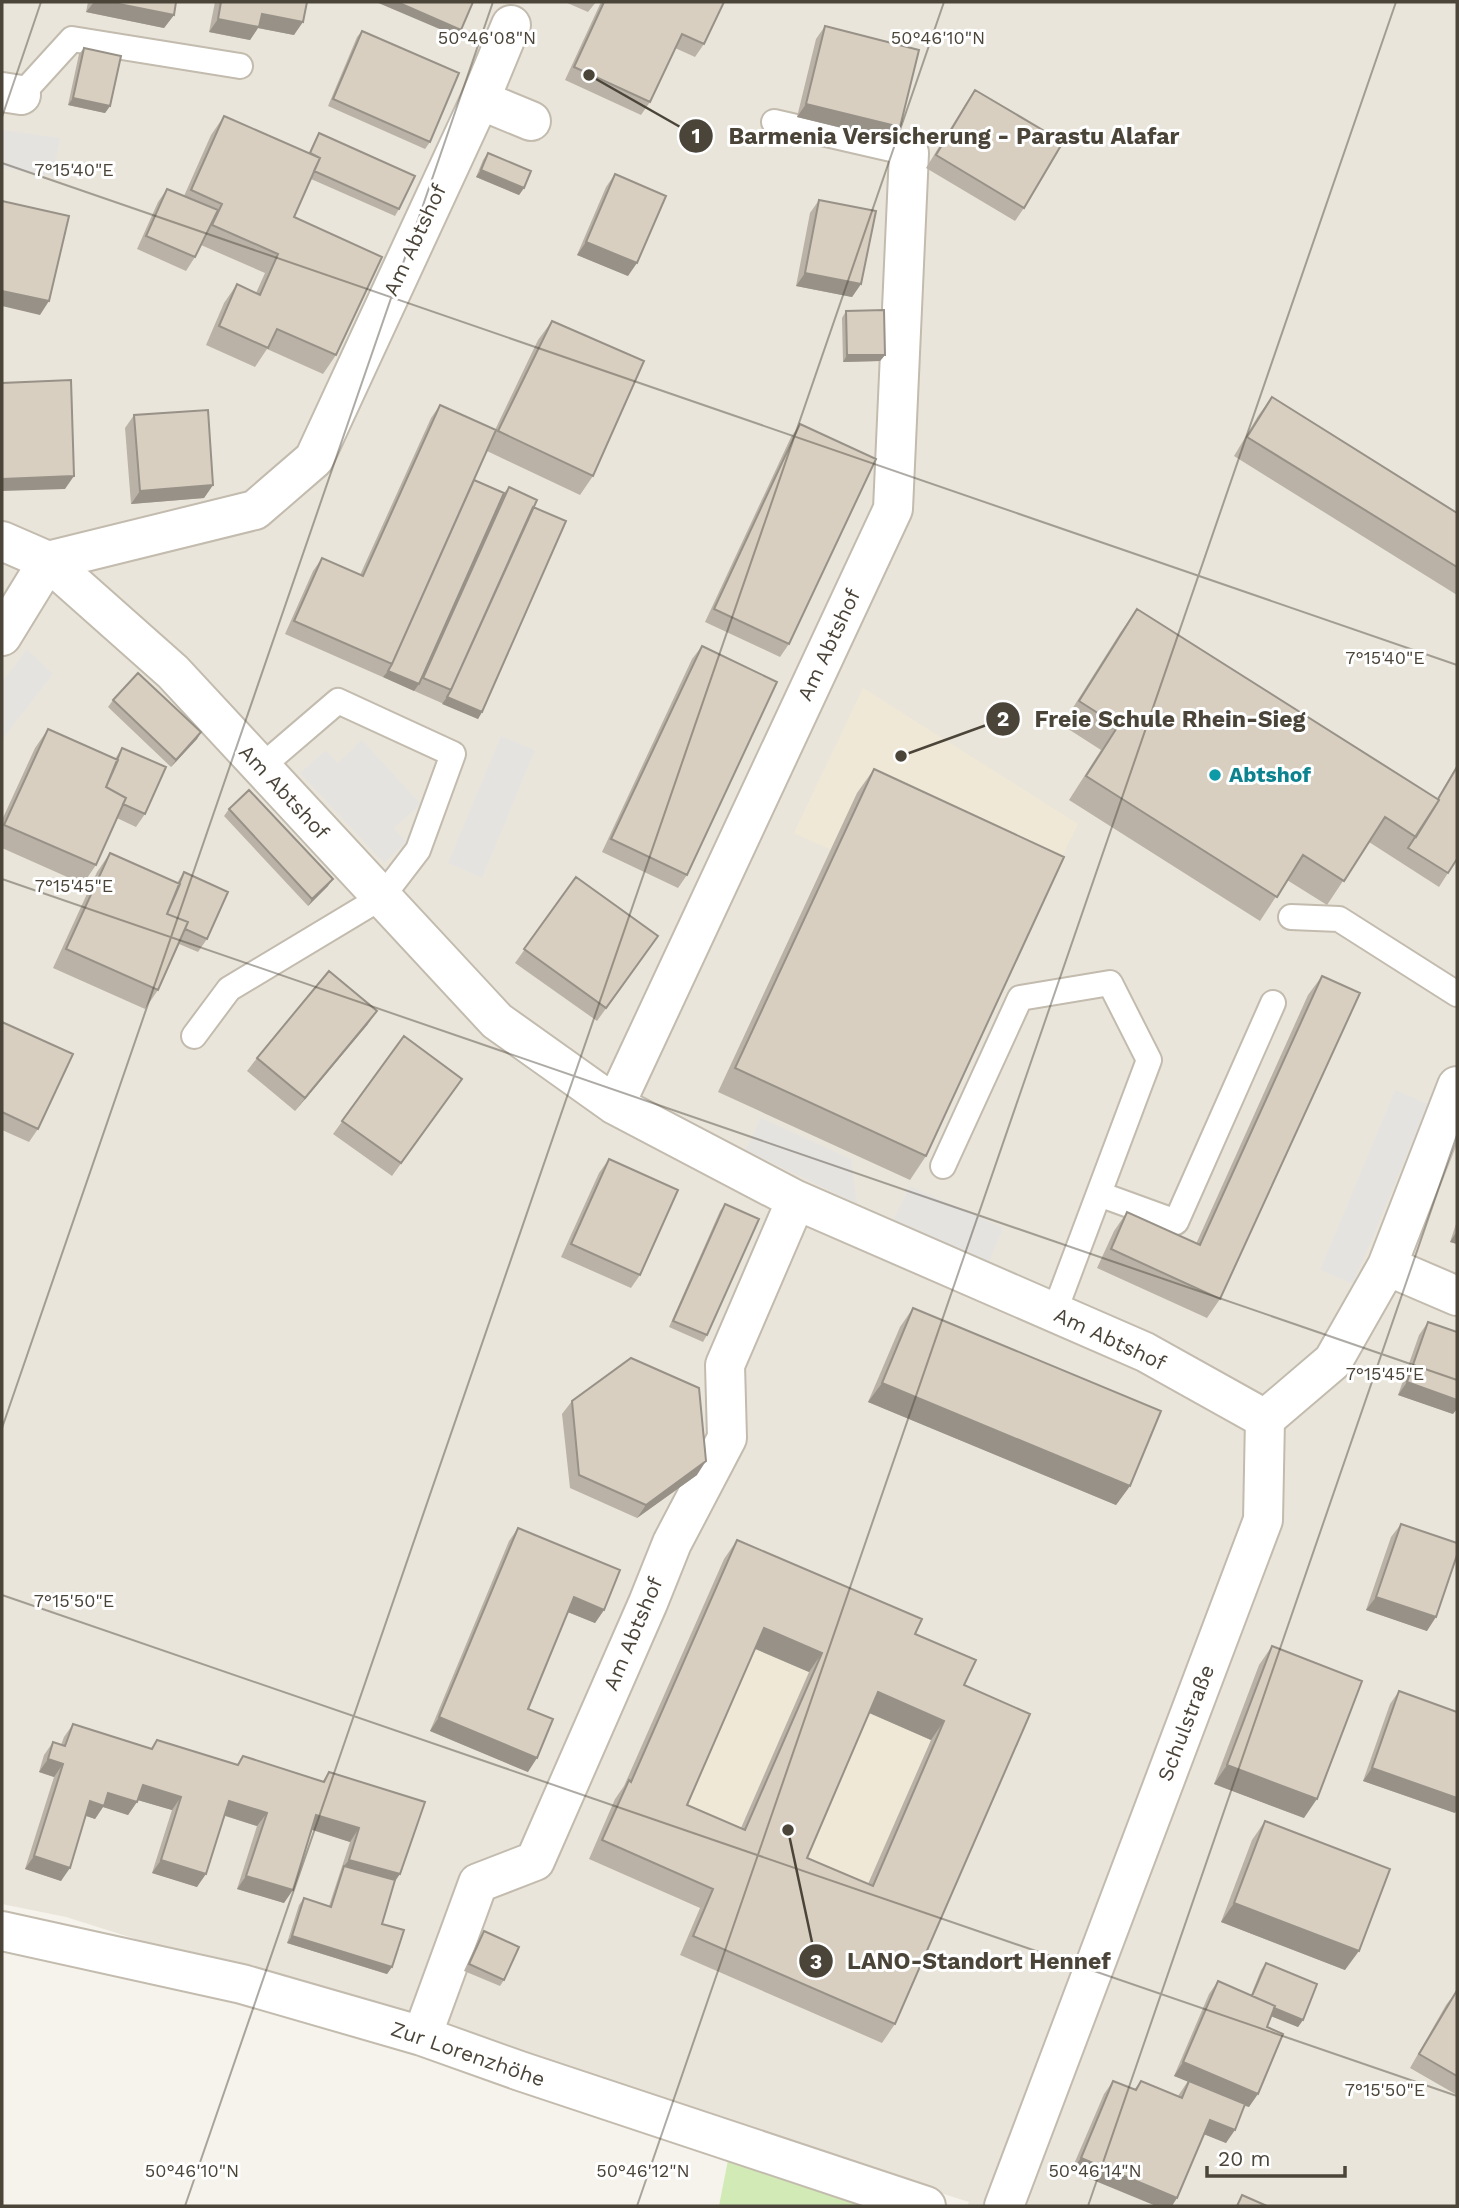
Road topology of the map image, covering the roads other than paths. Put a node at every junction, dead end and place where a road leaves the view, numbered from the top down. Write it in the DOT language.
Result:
graph roads {
  1 [pos="511,25"];
  2 [pos="240,66"];
  3 [pos="11,94"];
  4 [pos="480,100"];
  5 [pos="531,121"];
  6 [pos="774,122"];
  7 [pos="909,153"];
  8 [pos="2,541"];
  9 [pos="48,561"];
  10 [pos="2,636"];
  11 [pos="261,766"];
  12 [pos="382,897"];
  13 [pos="1291,918"];
  14 [pos="1457,993"];
  15 [pos="1273,1003"];
  16 [pos="194,1035"];
  17 [pos="1457,1086"];
  18 [pos="615,1105"];
  19 [pos="943,1166"];
  20 [pos="1099,1194"];
  21 [pos="796,1200"];
  22 [pos="1387,1266"];
  23 [pos="1457,1296"];
  24 [pos="1054,1313"];
  25 [pos="1265,1419"];
  26 [pos="2,1931"];
  27 [pos="422,2036"];
  28 [pos="926,2206"];
  29 [pos="1004,2206"];
  1 -- 4 [label="street, Am Abtshof"];
  2 -- 3 [label="lane"];
  4 -- 5 [label="street"];
  4 -- 9 [label="street, Am Abtshof"];
  6 -- 7 [label="lane"];
  7 -- 18 [label="street, Am Abtshof"];
  8 -- 9 [label="street, Am Abtshof"];
  9 -- 10 [label="street"];
  9 -- 11 [label="street, Am Abtshof"];
  11 -- 12 [label="street, Am Abtshof"];
  11 -- 12 [label="lane"];
  12 -- 16 [label="lane"];
  12 -- 18 [label="street, Am Abtshof"];
  13 -- 14 [label="lane"];
  15 -- 20 [label="lane"];
  17 -- 22 [label="street"];
  18 -- 21 [label="street, Am Abtshof"];
  19 -- 20 [label="lane"];
  20 -- 24 [label="lane"];
  21 -- 24 [label="street, Am Abtshof"];
  21 -- 27 [label="street, Am Abtshof"];
  22 -- 23 [label="street"];
  22 -- 25 [label="street"];
  24 -- 25 [label="street, Am Abtshof"];
  25 -- 29 [label="street, Schulstraße"];
  26 -- 27 [label="street, Zur Lorenzhöhe"];
  27 -- 28 [label="street, Zur Lorenzhöhe"];
}
